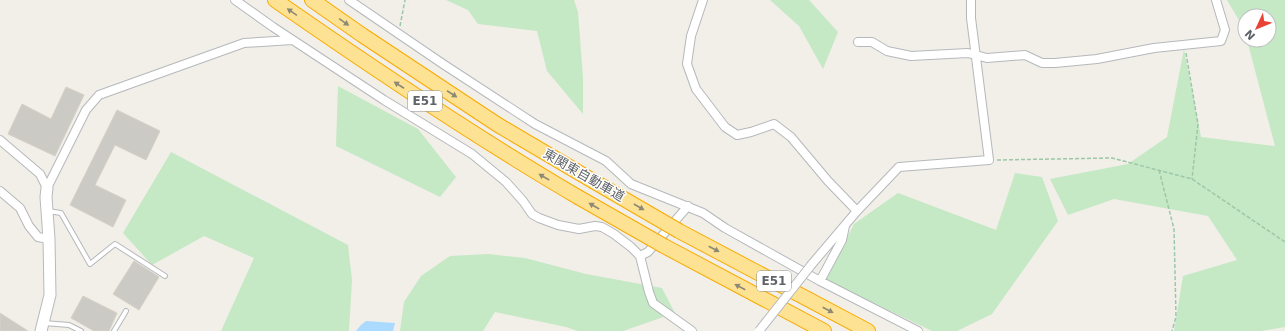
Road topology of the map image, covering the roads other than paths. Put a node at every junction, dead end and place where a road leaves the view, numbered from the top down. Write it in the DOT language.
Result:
graph roads {
  1 [pos="235,0"];
  2 [pos="275,0"];
  3 [pos="312,0"];
  4 [pos="349,0"];
  5 [pos="703,0"];
  6 [pos="971,0"];
  7 [pos="1216,0"];
  8 [pos="292,40"];
  9 [pos="858,42"];
  10 [pos="977,55"];
  11 [pos="0,140"];
  12 [pos="47,188"];
  13 [pos="0,191"];
  14 [pos="688,206"];
  15 [pos="47,211"];
  16 [pos="857,211"];
  17 [pos="845,226"];
  18 [pos="49,239"];
  19 [pos="640,256"];
  20 [pos="165,276"];
  21 [pos="820,282"];
  22 [pos="126,311"];
  23 [pos="42,327"];
  24 [pos="81,331"];
  25 [pos="114,331"];
  26 [pos="692,331"];
  27 [pos="759,331"];
  28 [pos="824,331"];
  29 [pos="868,331"];
  30 [pos="918,331"];
  1 -- 8 [label="street"];
  28 -- 2 [label="highway, 東関東自動車道 / E51, one-way, bridge"];
  3 -- 29 [label="highway, 東関東自動車道 / E51, one-way, bridge"];
  4 -- 14 [label="street"];
  5 -- 16 [label="street"];
  6 -- 10 [label="street"];
  7 -- 10 [label="street"];
  8 -- 12 [label="street"];
  8 -- 19 [label="street"];
  9 -- 10 [label="street"];
  10 -- 16 [label="street"];
  11 -- 12 [label="street"];
  12 -- 15 [label="street"];
  13 -- 18 [label="street"];
  14 -- 19 [label="street"];
  14 -- 21 [label="street"];
  15 -- 18 [label="street"];
  15 -- 20 [label="lane"];
  16 -- 17 [label="street"];
  17 -- 21 [label="street"];
  17 -- 27 [label="street, bridge"];
  18 -- 23 [label="street"];
  19 -- 26 [label="street"];
  21 -- 30 [label="street"];
  22 -- 25 [label="lane"];
  23 -- 24 [label="lane"];
}
